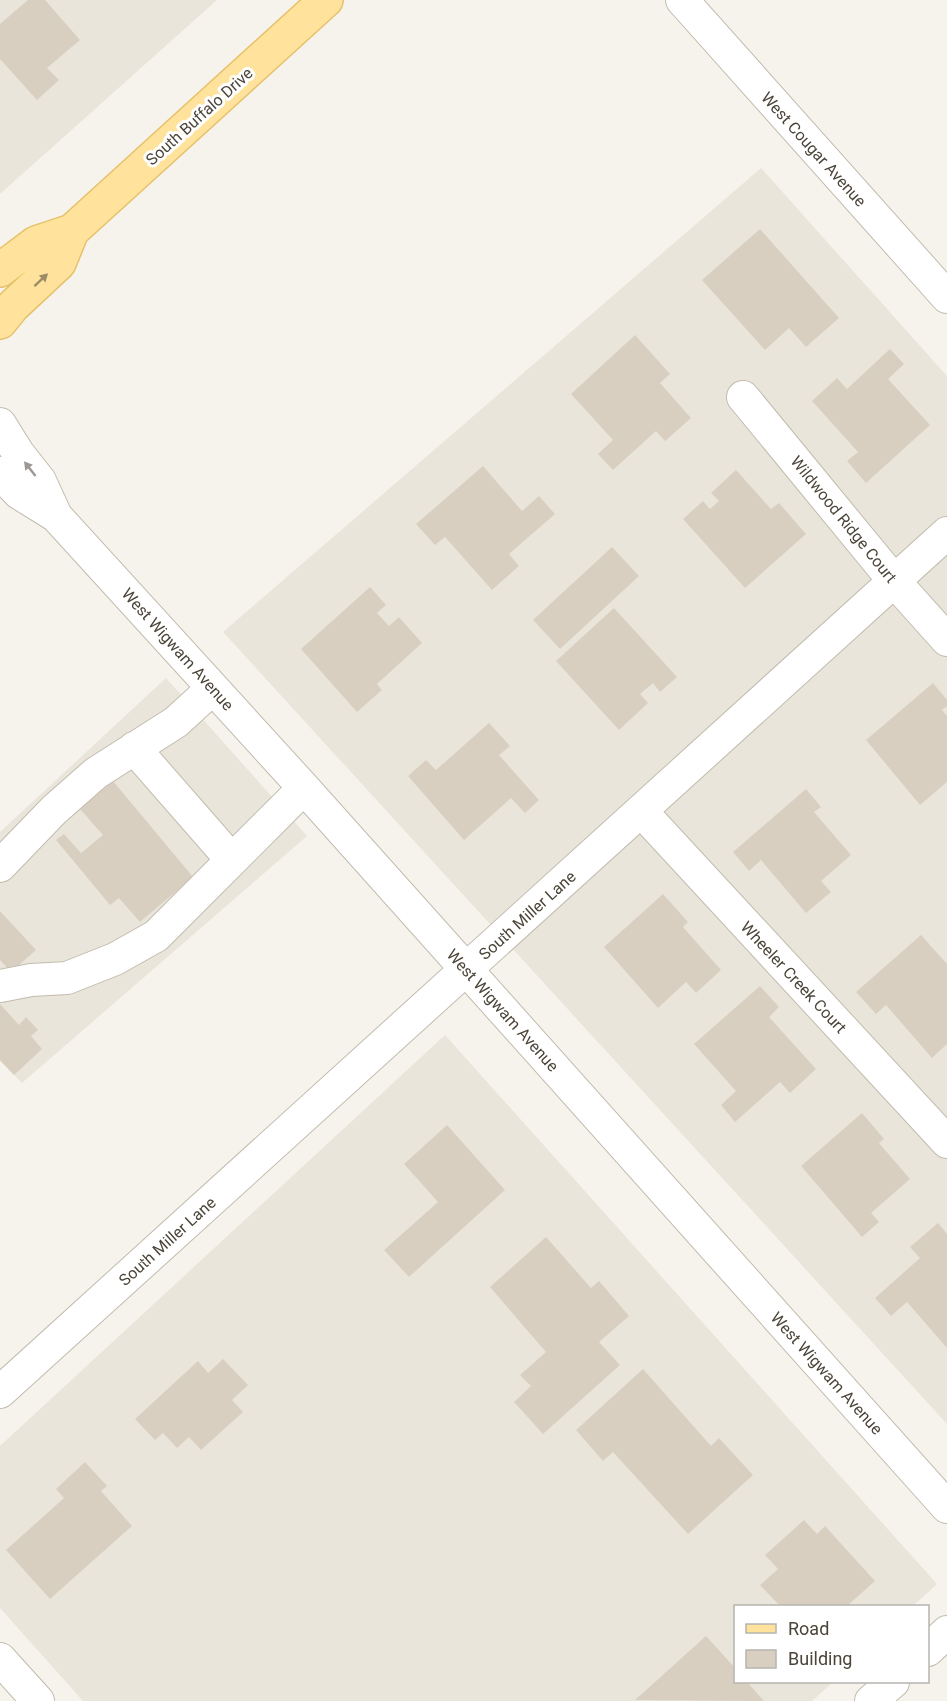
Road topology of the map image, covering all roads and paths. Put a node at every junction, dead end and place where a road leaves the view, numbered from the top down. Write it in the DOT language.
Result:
graph roads {
  1 [pos="326,0"];
  2 [pos="682,0"];
  3 [pos="72,231"];
  4 [pos="0,270"];
  5 [pos="947,297"];
  6 [pos="0,322"];
  7 [pos="743,397"];
  8 [pos="0,424"];
  9 [pos="0,473"];
  10 [pos="56,516"];
  11 [pos="947,533"];
  12 [pos="895,582"];
  13 [pos="947,640"];
  14 [pos="213,688"];
  15 [pos="134,748"];
  16 [pos="304,788"];
  17 [pos="642,812"];
  18 [pos="231,859"];
  19 [pos="0,866"];
  20 [pos="466,969"];
  21 [pos="0,986"];
  22 [pos="947,1142"];
  23 [pos="0,1392"];
  24 [pos="947,1507"];
  25 [pos="947,1632"];
  26 [pos="929,1648"];
  27 [pos="0,1659"];
  28 [pos="892,1683"];
  29 [pos="38,1701"];
  30 [pos="871,1701"];
  1 -- 3 [label="main road, South Buffalo Drive"];
  2 -- 5 [label="street, West Cougar Avenue"];
  3 -- 4 [label="main road, South Buffalo Drive"];
  6 -- 3 [label="main road, South Buffalo Drive, one-way"];
  7 -- 12 [label="street, Wildwood Ridge Court"];
  10 -- 8 [label="street, West Wigwam Avenue, one-way"];
  9 -- 10 [label="street, West Wigwam Avenue"];
  10 -- 14 [label="street, West Wigwam Avenue"];
  11 -- 12 [label="street, South Miller Lane"];
  12 -- 13 [label="street, Wildwood Ridge Court"];
  12 -- 17 [label="street, South Miller Lane"];
  14 -- 15 [label="street"];
  14 -- 16 [label="street, West Wigwam Avenue"];
  15 -- 18 [label="street"];
  15 -- 19 [label="street"];
  16 -- 18 [label="street"];
  16 -- 20 [label="street, West Wigwam Avenue"];
  17 -- 20 [label="street, South Miller Lane"];
  17 -- 22 [label="street, Wheeler Creek Court"];
  18 -- 21 [label="street"];
  20 -- 23 [label="street, South Miller Lane"];
  20 -- 24 [label="street, West Wigwam Avenue"];
  25 -- 26 [label="street"];
  27 -- 29 [label="street"];
  28 -- 30 [label="street"];
}
